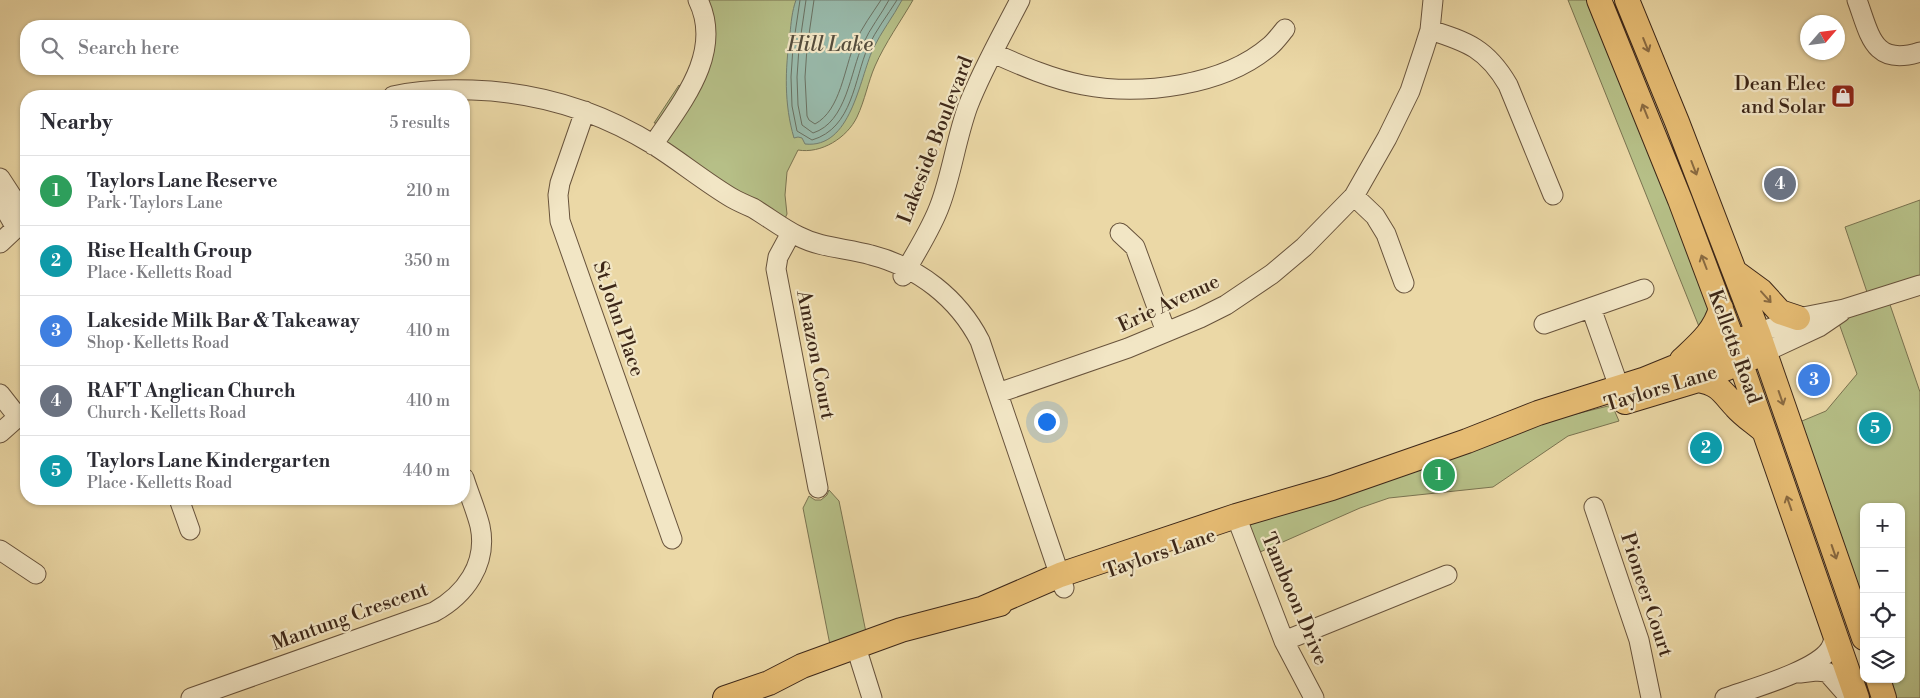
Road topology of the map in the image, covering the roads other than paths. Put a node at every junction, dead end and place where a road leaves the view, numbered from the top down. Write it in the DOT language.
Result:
graph roads {
  1 [pos="698,0"];
  2 [pos="1020,0"];
  3 [pos="1433,0"];
  4 [pos="1599,0"];
  5 [pos="1627,0"];
  6 [pos="1857,0"];
  7 [pos="1285,29"];
  8 [pos="1430,30"];
  9 [pos="1920,52"];
  10 [pos="993,54"];
  11 [pos="470,90"];
  12 [pos="585,112"];
  13 [pos="653,145"];
  14 [pos="0,178"];
  15 [pos="1553,195"];
  16 [pos="1354,196"];
  17 [pos="0,200"];
  18 [pos="17,225"];
  19 [pos="1120,233"];
  20 [pos="790,236"];
  21 [pos="0,243"];
  22 [pos="905,272"];
  23 [pos="1734,272"];
  24 [pos="1404,284"];
  25 [pos="1920,285"];
  26 [pos="1644,289"];
  27 [pos="1591,308"];
  28 [pos="1721,308"];
  29 [pos="1844,309"];
  30 [pos="1798,318"];
  31 [pos="1544,324"];
  32 [pos="1166,332"];
  33 [pos="1761,343"];
  34 [pos="1738,354"];
  35 [pos="1674,368"];
  36 [pos="1698,380"];
  37 [pos="998,393"];
  38 [pos="0,394"];
  39 [pos="1621,395"];
  40 [pos="20,412"];
  41 [pos="20,416"];
  42 [pos="1764,431"];
  43 [pos="0,433"];
  44 [pos="818,488"];
  45 [pos="470,496"];
  46 [pos="181,505"];
  47 [pos="1594,507"];
  48 [pos="1238,521"];
  49 [pos="190,530"];
  50 [pos="672,539"];
  51 [pos="0,550"];
  52 [pos="36,574"];
  53 [pos="1447,575"];
  54 [pos="1062,581"];
  55 [pos="1860,627"];
  56 [pos="1835,634"];
  57 [pos="1284,641"];
  58 [pos="852,654"];
  59 [pos="1794,674"];
  60 [pos="1879,683"];
  61 [pos="191,698"];
  62 [pos="725,698"];
  63 [pos="860,698"];
  64 [pos="872,698"];
  65 [pos="1314,698"];
  66 [pos="1651,698"];
  67 [pos="1724,698"];
  68 [pos="1850,698"];
  69 [pos="1857,698"];
  70 [pos="1884,698"];
  1 -- 13 [label="street"];
  2 -- 10 [label="street, Lakeside Boulevard"];
  3 -- 8 [label="street, Erie Avenue"];
  28 -- 4 [label="main road, Kelletts Road, one-way"];
  5 -- 23 [label="main road, Kelletts Road, one-way"];
  6 -- 9 [label="street"];
  7 -- 10 [label="street"];
  8 -- 15 [label="street"];
  8 -- 16 [label="street, Erie Avenue"];
  10 -- 22 [label="street, Lakeside Boulevard"];
  11 -- 12 [label="street"];
  12 -- 13 [label="street"];
  12 -- 50 [label="street, St John Place"];
  13 -- 20 [label="street"];
  14 -- 18 [label="street"];
  16 -- 24 [label="street"];
  16 -- 32 [label="street, Erie Avenue"];
  17 -- 18 [label="street"];
  18 -- 21 [label="street"];
  19 -- 32 [label="street"];
  20 -- 22 [label="street"];
  20 -- 44 [label="street, Amazon Court"];
  22 -- 37 [label="street"];
  23 -- 30 [label="main road, one-way"];
  23 -- 33 [label="main road, Kelletts Road"];
  25 -- 29 [label="street, Taylors Lane"];
  26 -- 27 [label="street"];
  27 -- 31 [label="street"];
  27 -- 39 [label="street"];
  28 -- 34 [label="main road, Kelletts Road"];
  28 -- 35 [label="main road"];
  29 -- 30 [label="street, Taylors Lane"];
  29 -- 33 [label="street, Taylors Lane"];
  30 -- 33 [label="street, Taylors Lane"];
  32 -- 37 [label="street, Erie Avenue"];
  33 -- 34 [label="main road, Taylors Lane"];
  33 -- 55 [label="main road, Kelletts Road, one-way"];
  34 -- 35 [label="main road, Taylors Lane"];
  34 -- 36 [label="main road, Taylors Lane"];
  34 -- 42 [label="main road, Kelletts Road"];
  35 -- 39 [label="main road, Taylors Lane"];
  36 -- 39 [label="main road, Taylors Lane"];
  36 -- 42 [label="main road"];
  37 -- 54 [label="street"];
  38 -- 40 [label="street"];
  39 -- 48 [label="main road, Taylors Lane"];
  41 -- 43 [label="street"];
  56 -- 42 [label="main road, Kelletts Road, one-way"];
  45 -- 61 [label="street, Mantung Crescent"];
  46 -- 49 [label="street"];
  47 -- 66 [label="street, Pioneer Court"];
  48 -- 54 [label="main road, Taylors Lane"];
  48 -- 57 [label="street, Tamboon Drive"];
  51 -- 52 [label="street"];
  53 -- 57 [label="street"];
  54 -- 58 [label="main road, Taylors Lane"];
  56 -- 59 [label="street"];
  56 -- 69 [label="main road, Kelletts Road"];
  57 -- 65 [label="street, Tamboon Drive"];
  58 -- 62 [label="main road, Taylors Lane"];
  58 -- 63 [label="street"];
  58 -- 64 [label="street"];
  59 -- 67 [label="street"];
  59 -- 68 [label="street"];
  60 -- 70 [label="main road"];
}
